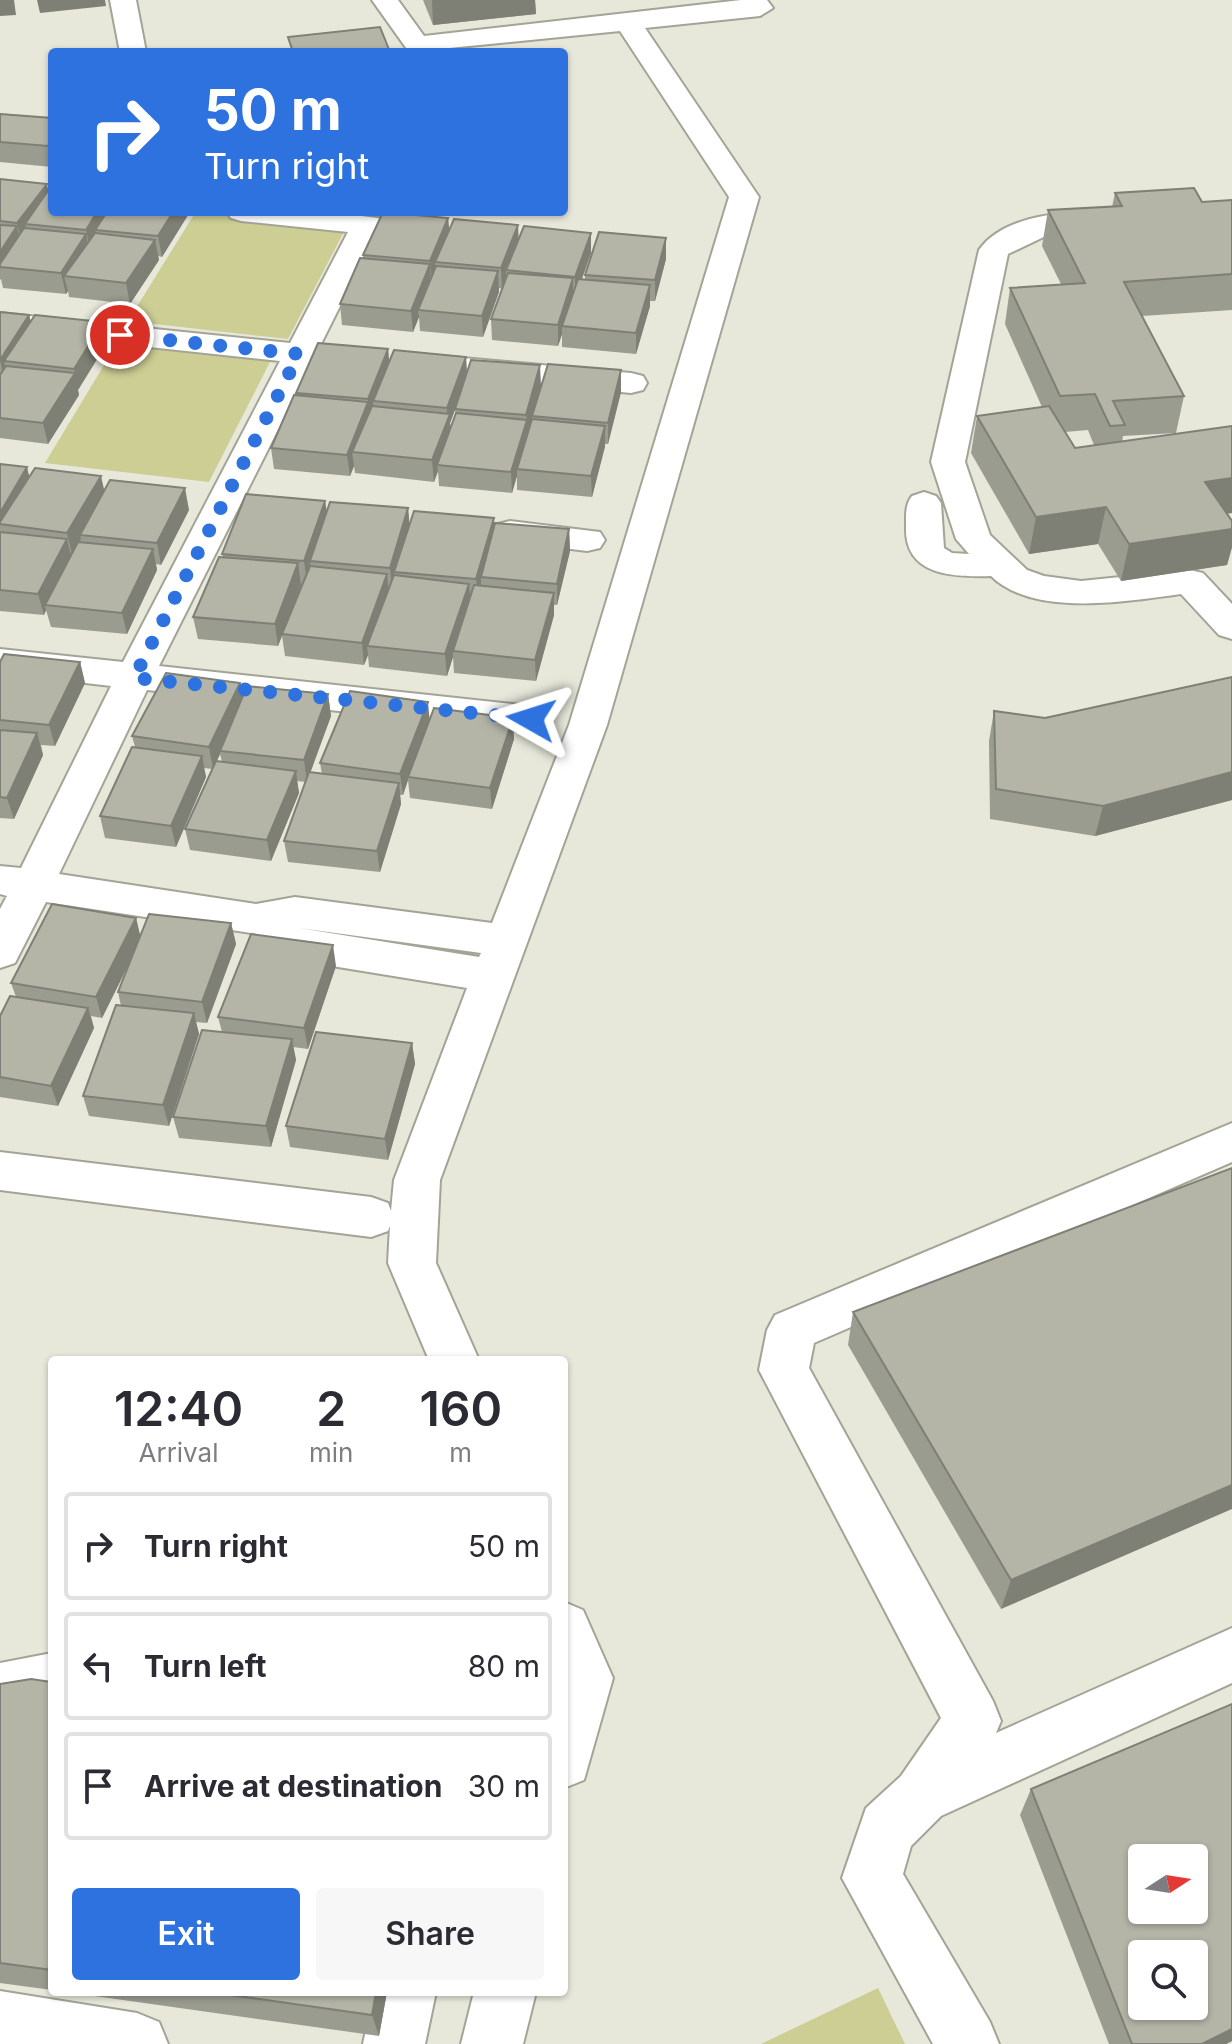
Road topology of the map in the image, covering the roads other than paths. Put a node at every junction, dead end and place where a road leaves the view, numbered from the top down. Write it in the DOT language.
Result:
graph roads {
  1 [pos="123,0"];
  2 [pos="385,0"];
  3 [pos="754,0"];
  4 [pos="629,24"];
  5 [pos="132,48"];
  6 [pos="421,48"];
  7 [pos="279,216"];
  8 [pos="1139,218"];
  9 [pos="366,225"];
  10 [pos="413,229"];
  11 [pos="0,322"];
  12 [pos="299,354"];
  13 [pos="631,383"];
  14 [pos="924,503"];
  15 [pos="476,529"];
  16 [pos="587,540"];
  17 [pos="998,565"];
  18 [pos="1232,627"];
  19 [pos="0,661"];
  20 [pos="134,678"];
  21 [pos="531,719"];
  22 [pos="15,882"];
  23 [pos="0,952"];
  24 [pos="500,959"];
  25 [pos="1232,1142"];
  26 [pos="0,1171"];
  27 [pos="371,1217"];
  28 [pos="452,1356"];
  29 [pos="568,1638"];
  30 [pos="1232,1655"];
  31 [pos="48,1681"];
  32 [pos="0,1690"];
  33 [pos="568,1744"];
  34 [pos="921,1796"];
  35 [pos="404,1996"];
  36 [pos="504,1996"];
  37 [pos="0,2022"];
  38 [pos="137,2044"];
  39 [pos="394,2044"];
  40 [pos="492,2044"];
  41 [pos="968,2044"];
  1 -- 5 [label="street"];
  2 -- 6 [label="street"];
  3 -- 4 [label="street"];
  4 -- 6 [label="street"];
  4 -- 24 [label="street"];
  7 -- 9 [label="street"];
  8 -- 17 [label="street"];
  9 -- 10 [label="street"];
  9 -- 12 [label="street"];
  11 -- 12 [label="street"];
  12 -- 13 [label="street"];
  12 -- 20 [label="street"];
  14 -- 17 [label="street"];
  15 -- 16 [label="street"];
  17 -- 18 [label="street"];
  19 -- 20 [label="street"];
  20 -- 21 [label="street"];
  20 -- 22 [label="street"];
  22 -- 23 [label="street"];
  22 -- 24 [label="street"];
  24 -- 28 [label="street"];
  25 -- 34 [label="street"];
  26 -- 27 [label="street"];
  29 -- 33 [label="street"];
  30 -- 34 [label="street"];
  31 -- 32 [label="street"];
  34 -- 41 [label="street"];
  35 -- 39 [label="street"];
  36 -- 40 [label="street"];
  37 -- 38 [label="street"];
}
